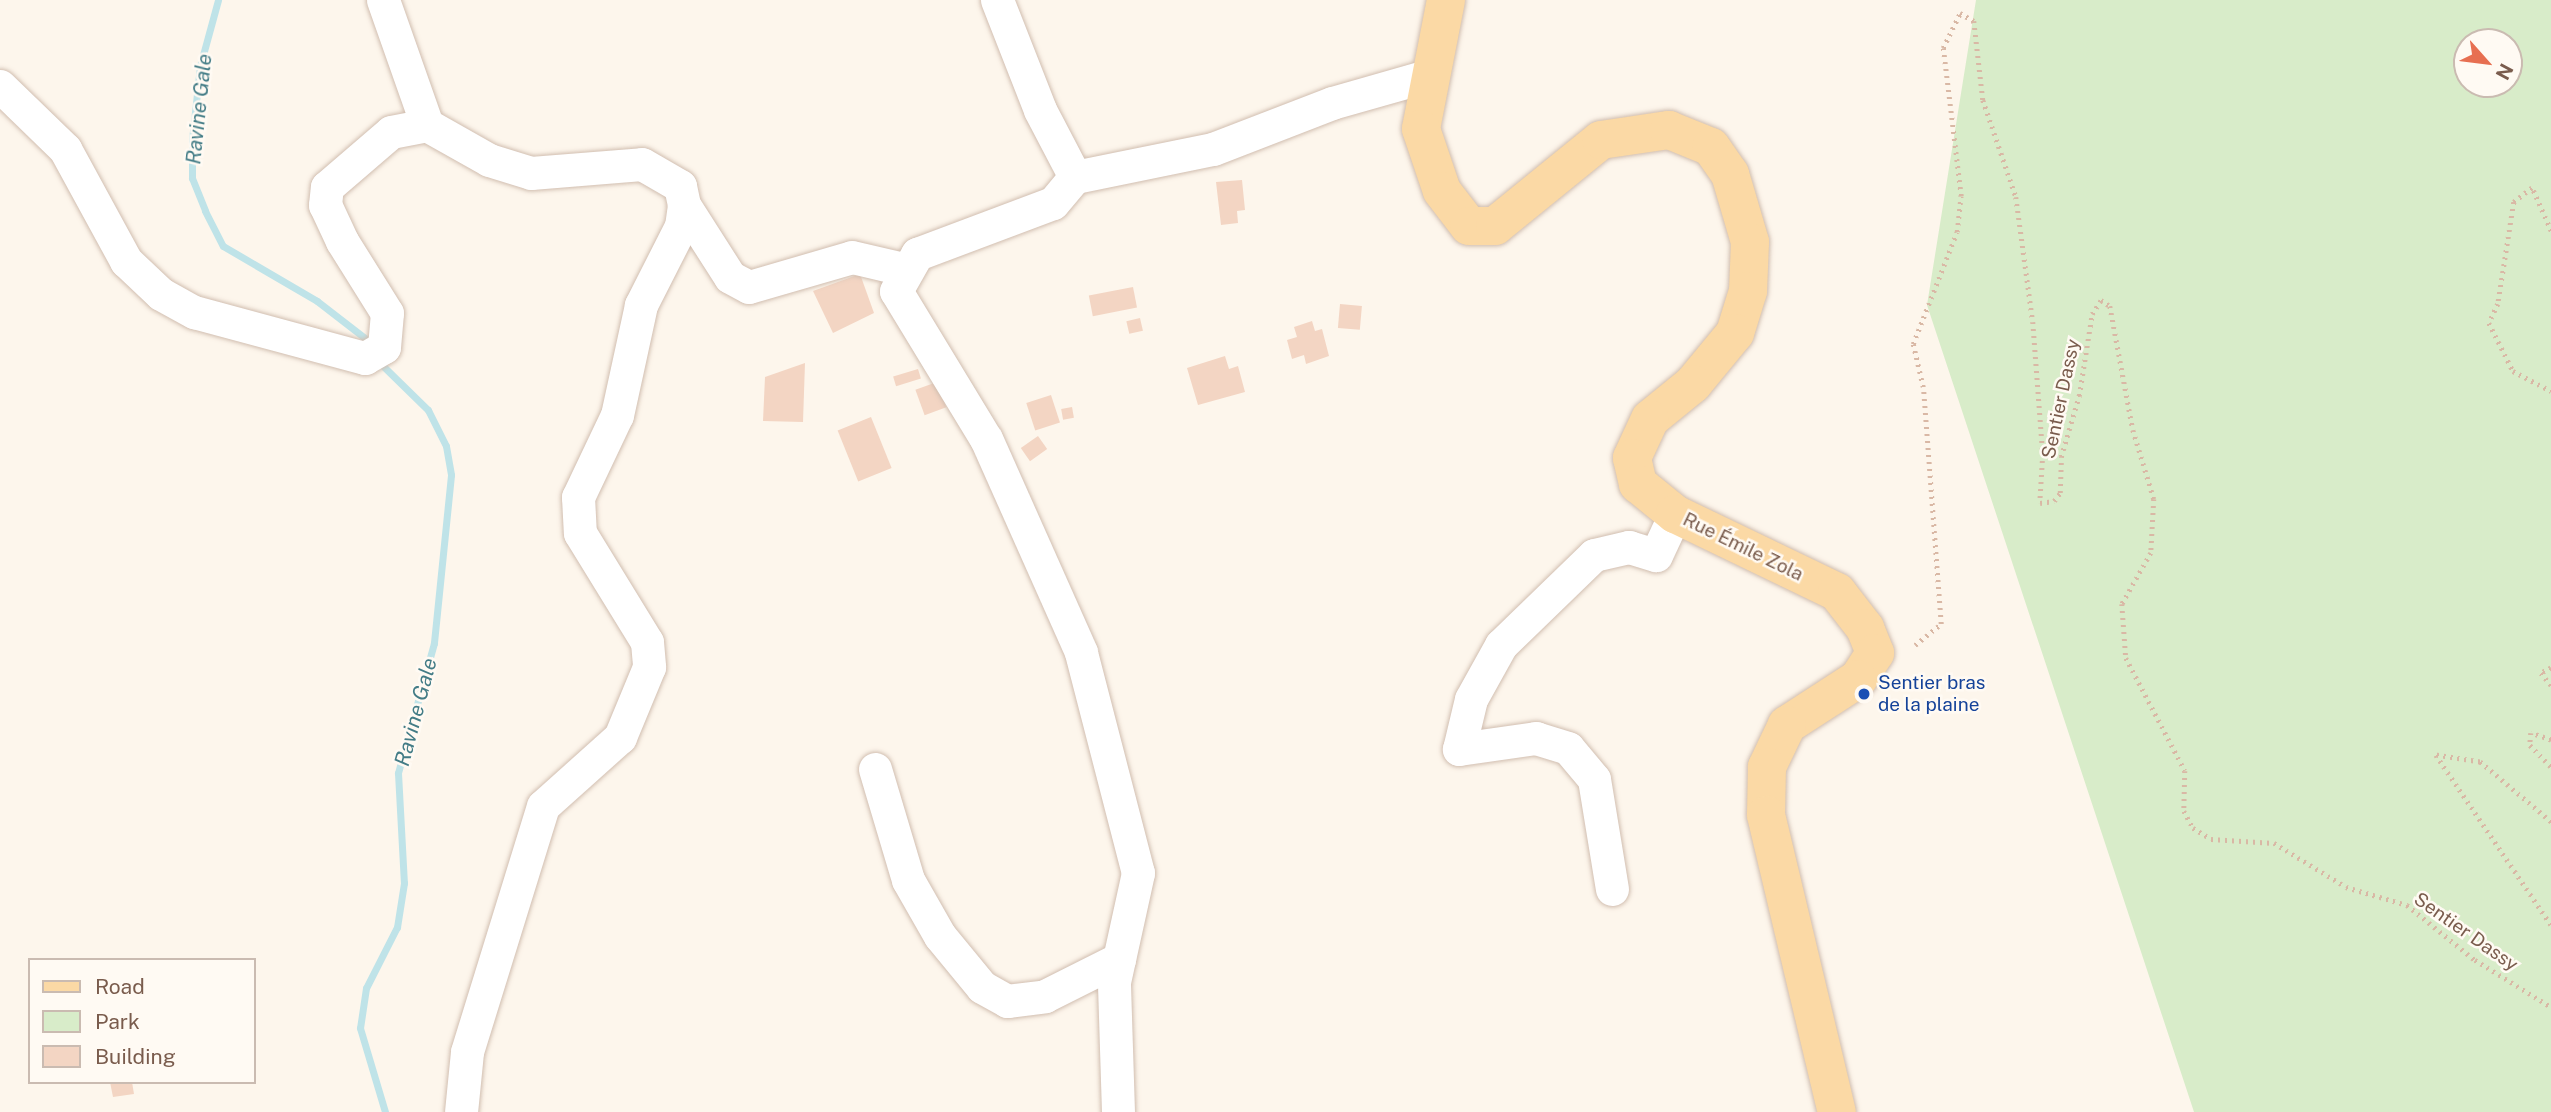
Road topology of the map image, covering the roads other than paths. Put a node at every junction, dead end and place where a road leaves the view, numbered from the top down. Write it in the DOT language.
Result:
graph roads {
  1 [pos="383,0"];
  2 [pos="997,0"];
  3 [pos="1446,0"];
  4 [pos="1427,76"];
  5 [pos="0,86"];
  6 [pos="427,124"];
  7 [pos="1075,177"];
  8 [pos="684,205"];
  9 [pos="903,270"];
  10 [pos="1675,514"];
  11 [pos="876,769"];
  12 [pos="1612,889"];
  13 [pos="1119,959"];
  14 [pos="461,1112"];
  15 [pos="1118,1112"];
  16 [pos="1837,1112"];
  1 -- 6 [label="street"];
  2 -- 7 [label="street"];
  3 -- 4 [label="main road, Rue Émile Zola"];
  4 -- 7 [label="street"];
  4 -- 10 [label="main road, Rue Émile Zola"];
  5 -- 6 [label="street"];
  6 -- 8 [label="street"];
  7 -- 9 [label="street"];
  8 -- 9 [label="street"];
  8 -- 14 [label="street"];
  9 -- 13 [label="street"];
  10 -- 12 [label="street"];
  10 -- 16 [label="main road, Rue Émile Zola"];
  11 -- 13 [label="street"];
  13 -- 15 [label="street"];
}
